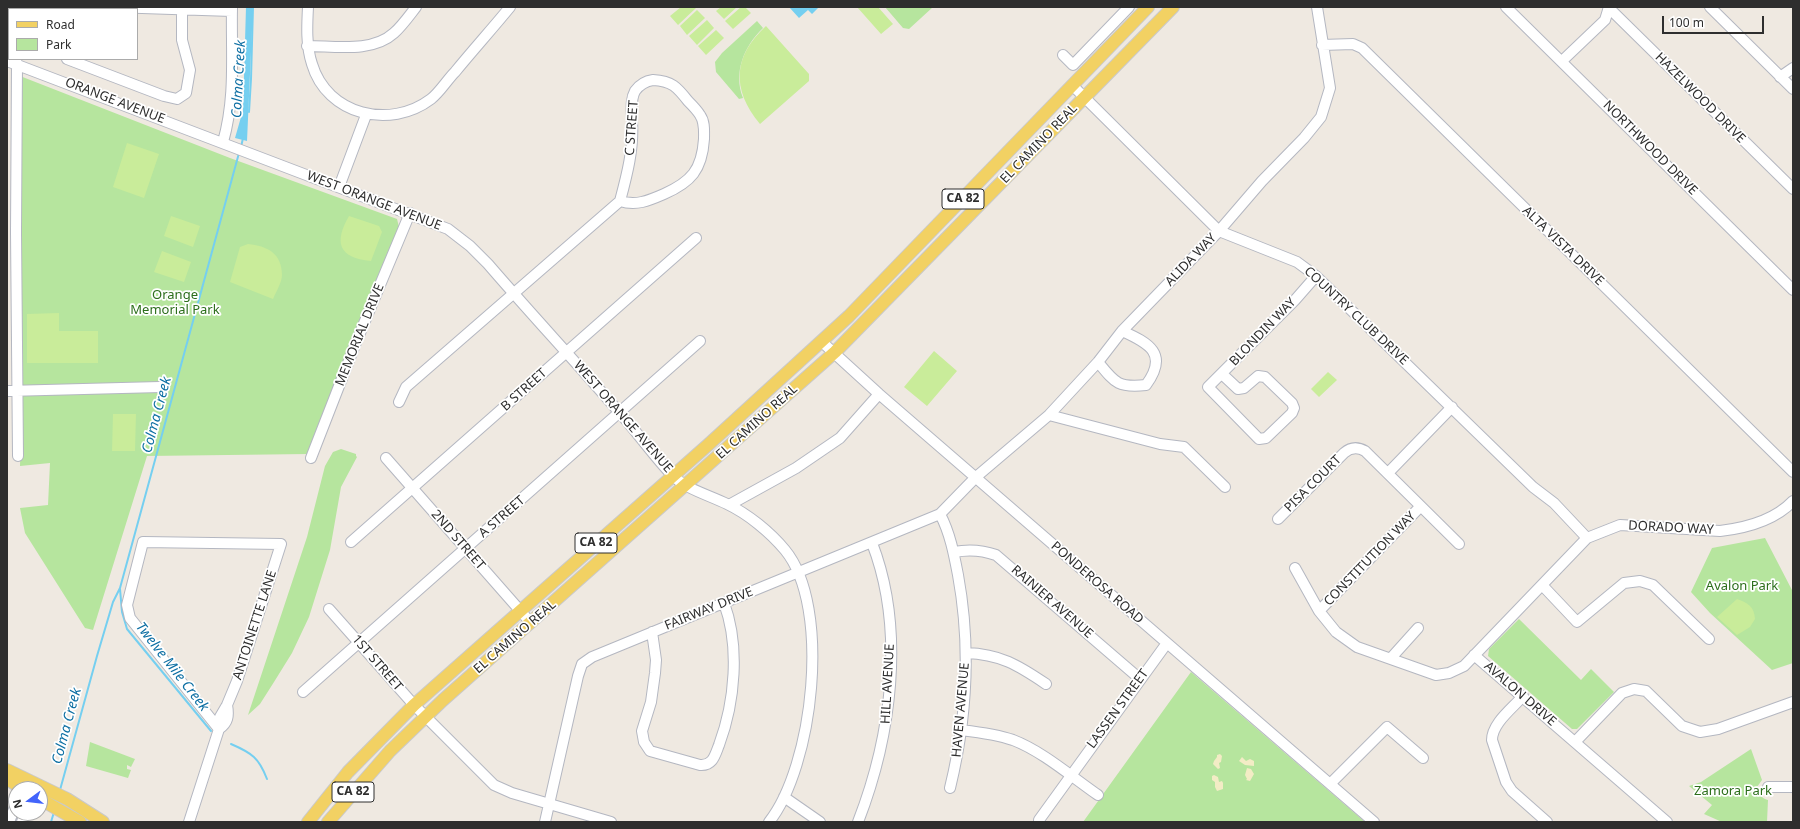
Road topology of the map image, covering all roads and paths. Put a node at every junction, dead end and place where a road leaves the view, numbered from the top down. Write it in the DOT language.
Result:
graph roads {
  1 [pos="112,7"];
  2 [pos="308,7"];
  3 [pos="416,7"];
  4 [pos="510,7"];
  5 [pos="1129,7"];
  6 [pos="1148,7"];
  7 [pos="1173,7"];
  8 [pos="1317,7"];
  9 [pos="1506,7"];
  10 [pos="1608,7"];
  11 [pos="1710,7"];
  12 [pos="182,9"];
  13 [pos="232,9"];
  14 [pos="1322,44"];
  15 [pos="307,46"];
  16 [pos="1063,55"];
  17 [pos="70,60"];
  18 [pos="12,62"];
  19 [pos="1562,62"];
  20 [pos="1793,68"];
  21 [pos="1780,77"];
  22 [pos="1073,86"];
  23 [pos="1793,89"];
  24 [pos="1084,97"];
  25 [pos="366,115"];
  26 [pos="228,144"];
  27 [pos="339,188"];
  28 [pos="1793,189"];
  29 [pos="620,201"];
  30 [pos="410,213"];
  31 [pos="1219,231"];
  32 [pos="696,238"];
  33 [pos="1316,276"];
  34 [pos="1793,290"];
  35 [pos="513,293"];
  36 [pos="1122,331"];
  37 [pos="700,341"];
  38 [pos="822,342"];
  39 [pos="566,352"];
  40 [pos="835,352"];
  41 [pos="1098,362"];
  42 [pos="1222,374"];
  43 [pos="160,387"];
  44 [pos="18,390"];
  45 [pos="7,391"];
  46 [pos="879,394"];
  47 [pos="399,402"];
  48 [pos="1452,407"];
  49 [pos="620,412"];
  50 [pos="1049,415"];
  51 [pos="18,456"];
  52 [pos="311,458"];
  53 [pos="386,458"];
  54 [pos="1793,472"];
  55 [pos="1388,473"];
  56 [pos="672,476"];
  57 [pos="976,477"];
  58 [pos="687,485"];
  59 [pos="412,488"];
  60 [pos="1225,488"];
  61 [pos="1793,502"];
  62 [pos="729,505"];
  63 [pos="1420,507"];
  64 [pos="940,514"];
  65 [pos="1278,519"];
  66 [pos="1587,538"];
  67 [pos="351,542"];
  68 [pos="872,543"];
  69 [pos="1460,544"];
  70 [pos="466,549"];
  71 [pos="954,552"];
  72 [pos="1295,568"];
  73 [pos="797,573"];
  74 [pos="1542,584"];
  75 [pos="724,603"];
  76 [pos="329,609"];
  77 [pos="520,610"];
  78 [pos="1319,611"];
  79 [pos="531,623"];
  80 [pos="1418,628"];
  81 [pos="652,632"];
  82 [pos="1709,639"];
  83 [pos="359,643"];
  84 [pos="1167,643"];
  85 [pos="966,653"];
  86 [pos="1474,655"];
  87 [pos="1391,658"];
  88 [pos="1140,679"];
  89 [pos="1046,684"];
  90 [pos="303,692"];
  91 [pos="1523,696"];
  92 [pos="1793,702"];
  93 [pos="414,705"];
  94 [pos="425,717"];
  95 [pos="219,729"];
  96 [pos="961,730"];
  97 [pos="1575,742"];
  98 [pos="1423,758"];
  99 [pos="7,770"];
  100 [pos="1070,776"];
  101 [pos="19,781"];
  102 [pos="1330,784"];
  103 [pos="1793,787"];
  104 [pos="950,788"];
  105 [pos="1768,788"];
  106 [pos="48,790"];
  107 [pos="1098,796"];
  108 [pos="784,797"];
  109 [pos="48,803"];
  110 [pos="548,804"];
  111 [pos="1039,820"];
  112 [pos="1541,820"];
  113 [pos="80,822"];
  114 [pos="103,822"];
  115 [pos="189,822"];
  116 [pos="308,822"];
  117 [pos="328,822"];
  118 [pos="544,822"];
  119 [pos="611,822"];
  120 [pos="769,822"];
  121 [pos="820,822"];
  122 [pos="858,822"];
  123 [pos="1374,822"];
  124 [pos="1667,822"];
  1 -- 12 [label="street"];
  2 -- 15 [label="street"];
  3 -- 15 [label="street"];
  4 -- 25 [label="street"];
  5 -- 16 [label="street"];
  6 -- 22 [label="main road, EL CAMINO REAL / CA 82"];
  7 -- 24 [label="main road, EL CAMINO REAL / CA 82"];
  8 -- 14 [label="street, ALIDA WAY"];
  9 -- 19 [label="street, NORTHWOOD DRIVE"];
  10 -- 19 [label="street"];
  10 -- 28 [label="street, HAZELWOOD DRIVE"];
  11 -- 21 [label="street"];
  12 -- 13 [label="street"];
  12 -- 17 [label="street"];
  13 -- 26 [label="street"];
  14 -- 31 [label="street, ALIDA WAY"];
  14 -- 54 [label="street, ALTA VISTA DRIVE"];
  15 -- 25 [label="street"];
  18 -- 26 [label="street, ORANGE AVENUE"];
  18 -- 44 [label="street"];
  19 -- 34 [label="street, NORTHWOOD DRIVE"];
  20 -- 21 [label="street"];
  21 -- 23 [label="street"];
  22 -- 24 [label="street, COUNTRY CLUB DRIVE"];
  22 -- 38 [label="main road, EL CAMINO REAL / CA 82"];
  24 -- 31 [label="street, COUNTRY CLUB DRIVE"];
  24 -- 40 [label="main road, EL CAMINO REAL / CA 82"];
  25 -- 27 [label="street"];
  26 -- 27 [label="street, WEST ORANGE AVENUE"];
  27 -- 30 [label="street, WEST ORANGE AVENUE"];
  29 -- 29 [label="street, C STREET"];
  29 -- 35 [label="street"];
  30 -- 35 [label="street, WEST ORANGE AVENUE"];
  30 -- 52 [label="street, MEMORIAL DRIVE"];
  31 -- 33 [label="street, COUNTRY CLUB DRIVE"];
  31 -- 36 [label="street, ALIDA WAY"];
  32 -- 39 [label="street, B STREET"];
  33 -- 42 [label="street, BLONDIN WAY"];
  33 -- 48 [label="street, COUNTRY CLUB DRIVE"];
  35 -- 39 [label="street, WEST ORANGE AVENUE"];
  35 -- 47 [label="street"];
  36 -- 41 [label="street, ALIDA WAY"];
  36 -- 41 [label="street"];
  37 -- 49 [label="street, A STREET"];
  38 -- 40 [label="street, PONDEROSA ROAD"];
  38 -- 56 [label="main road, EL CAMINO REAL / CA 82"];
  39 -- 49 [label="street, WEST ORANGE AVENUE"];
  39 -- 59 [label="street, B STREET"];
  40 -- 46 [label="street, PONDEROSA ROAD"];
  40 -- 58 [label="main road, EL CAMINO REAL / CA 82"];
  41 -- 50 [label="street, ALIDA WAY"];
  42 -- 42 [label="street, BLONDIN WAY"];
  43 -- 44 [label="street"];
  44 -- 45 [label="street"];
  44 -- 51 [label="street"];
  46 -- 57 [label="street, PONDEROSA ROAD"];
  46 -- 62 [label="street"];
  48 -- 55 [label="street"];
  48 -- 66 [label="street, COUNTRY CLUB DRIVE"];
  49 -- 56 [label="street, WEST ORANGE AVENUE"];
  49 -- 70 [label="street, A STREET"];
  50 -- 57 [label="street, ALIDA WAY"];
  50 -- 60 [label="street"];
  53 -- 59 [label="street, 2ND STREET"];
  55 -- 63 [label="street"];
  55 -- 65 [label="street, PISA COURT"];
  56 -- 58 [label="street, WEST ORANGE AVENUE"];
  56 -- 77 [label="main road, EL CAMINO REAL / CA 82"];
  57 -- 64 [label="street, FAIRWAY DRIVE"];
  57 -- 84 [label="street, PONDEROSA ROAD"];
  58 -- 62 [label="street, WEST ORANGE AVENUE"];
  58 -- 79 [label="main road, EL CAMINO REAL / CA 82"];
  59 -- 67 [label="street, B STREET"];
  59 -- 70 [label="street, 2ND STREET"];
  61 -- 66 [label="street, DORADO WAY"];
  62 -- 73 [label="street, WEST ORANGE AVENUE"];
  63 -- 69 [label="street"];
  63 -- 78 [label="street, CONSTITUTION WAY"];
  64 -- 68 [label="street, FAIRWAY DRIVE"];
  64 -- 71 [label="street, HAVEN AVENUE"];
  66 -- 74 [label="street, DORADO WAY"];
  68 -- 73 [label="street, FAIRWAY DRIVE"];
  68 -- 122 [label="street, HILL AVENUE"];
  70 -- 77 [label="street, 2ND STREET"];
  70 -- 83 [label="street, A STREET"];
  71 -- 85 [label="street, HAVEN AVENUE"];
  71 -- 88 [label="street, RAINIER AVENUE"];
  72 -- 78 [label="street, AVALON DRIVE"];
  73 -- 75 [label="street, FAIRWAY DRIVE"];
  73 -- 108 [label="street, WEST ORANGE AVENUE"];
  74 -- 82 [label="street"];
  74 -- 86 [label="street, DORADO WAY"];
  75 -- 81 [label="street, FAIRWAY DRIVE"];
  75 -- 81 [label="street"];
  76 -- 83 [label="street, 1ST STREET"];
  77 -- 79 [label="street, 2ND STREET"];
  77 -- 93 [label="main road, EL CAMINO REAL / CA 82"];
  78 -- 87 [label="street, AVALON DRIVE"];
  79 -- 94 [label="main road, EL CAMINO REAL / CA 82"];
  80 -- 87 [label="street"];
  81 -- 110 [label="street, FAIRWAY DRIVE"];
  83 -- 90 [label="street, A STREET"];
  83 -- 93 [label="street, 1ST STREET"];
  84 -- 88 [label="street, LASSEN STREET"];
  84 -- 102 [label="street, PONDEROSA ROAD"];
  85 -- 89 [label="street"];
  85 -- 96 [label="street, HAVEN AVENUE"];
  86 -- 87 [label="street, AVALON DRIVE"];
  86 -- 91 [label="street, AVALON DRIVE"];
  88 -- 100 [label="street, LASSEN STREET"];
  91 -- 97 [label="street, AVALON DRIVE"];
  91 -- 112 [label="street"];
  92 -- 97 [label="street"];
  93 -- 94 [label="street, 1ST STREET"];
  93 -- 116 [label="main road, EL CAMINO REAL / CA 82"];
  94 -- 110 [label="street, 1ST STREET"];
  94 -- 117 [label="main road, EL CAMINO REAL / CA 82"];
  95 -- 95 [label="street, ANTOINETTE LANE"];
  95 -- 115 [label="street, ANTOINETTE LANE"];
  96 -- 100 [label="street"];
  96 -- 104 [label="street, HAVEN AVENUE"];
  97 -- 124 [label="street, AVALON DRIVE"];
  98 -- 102 [label="street"];
  99 -- 101 [label="main road"];
  100 -- 107 [label="street"];
  100 -- 111 [label="street, LASSEN STREET"];
  102 -- 123 [label="street, PONDEROSA ROAD"];
  103 -- 105 [label="street"];
  106 -- 114 [label="main road"];
  108 -- 120 [label="street, WEST ORANGE AVENUE"];
  108 -- 121 [label="street"];
  109 -- 113 [label="main road"];
  110 -- 118 [label="street, FAIRWAY DRIVE"];
  110 -- 119 [label="street, 1ST STREET"];
}
